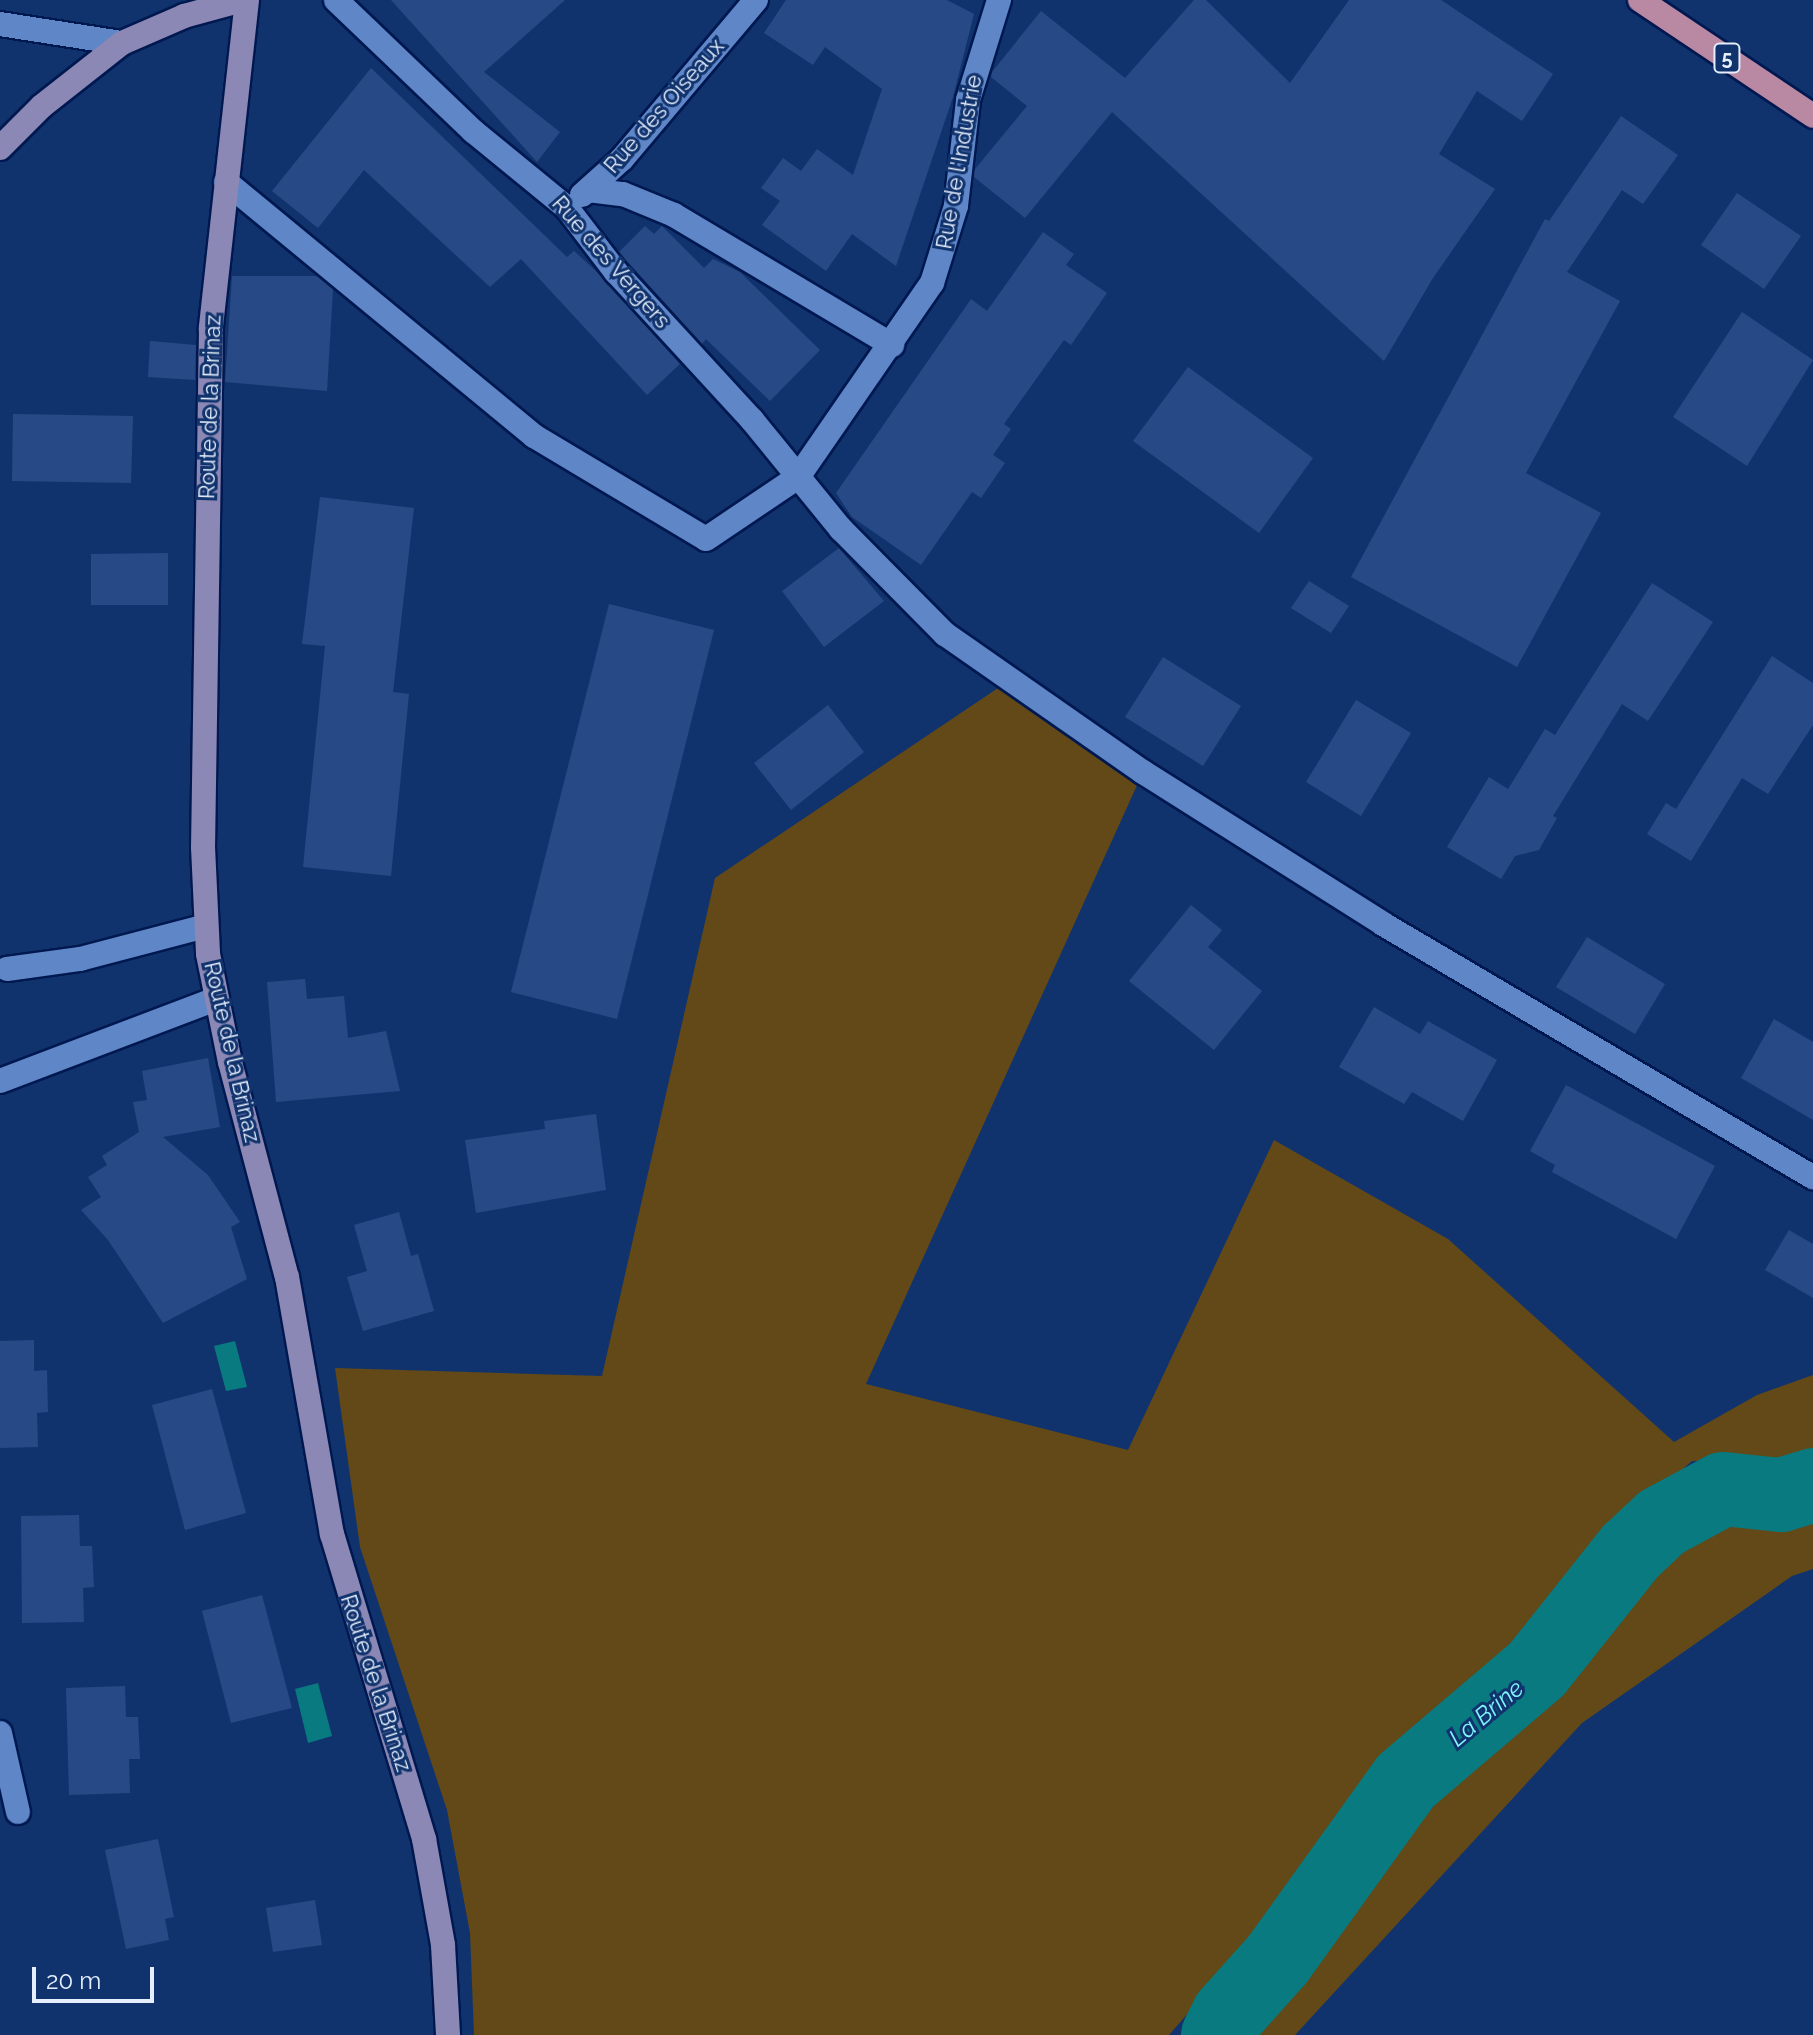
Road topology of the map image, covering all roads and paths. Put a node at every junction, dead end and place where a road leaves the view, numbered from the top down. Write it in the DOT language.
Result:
graph roads {
  1 [pos="245,0"];
  2 [pos="336,0"];
  3 [pos="756,0"];
  4 [pos="999,0"];
  5 [pos="1640,0"];
  6 [pos="0,24"];
  7 [pos="122,43"];
  8 [pos="1813,116"];
  9 [pos="0,148"];
  10 [pos="226,182"];
  11 [pos="588,190"];
  12 [pos="567,208"];
  13 [pos="892,345"];
  14 [pos="798,477"];
  15 [pos="206,926"];
  16 [pos="7,969"];
  17 [pos="216,999"];
  18 [pos="0,1081"];
  19 [pos="1813,1177"];
  20 [pos="0,1733"];
  21 [pos="18,1812"];
  22 [pos="448,2035"];
  1 -- 7 [label="street"];
  1 -- 10 [label="street, Route de la Brinaz"];
  2 -- 12 [label="street, Rue des Vergers"];
  3 -- 11 [label="street, Rue des Oiseaux"];
  4 -- 13 [label="street, Rue de l'Industrie"];
  5 -- 8 [label="main road, 5"];
  6 -- 7 [label="street"];
  7 -- 9 [label="street"];
  10 -- 14 [label="street"];
  10 -- 15 [label="street, Route de la Brinaz"];
  11 -- 12 [label="street, Rue des Oiseaux"];
  11 -- 13 [label="street"];
  12 -- 14 [label="street, Rue des Vergers"];
  13 -- 14 [label="street, Rue de l'Industrie"];
  14 -- 19 [label="street, Rue des Vergers"];
  15 -- 16 [label="street"];
  15 -- 17 [label="street, Route de la Brinaz"];
  17 -- 18 [label="street"];
  17 -- 22 [label="street, Route de la Brinaz"];
  20 -- 21 [label="street"];
}
